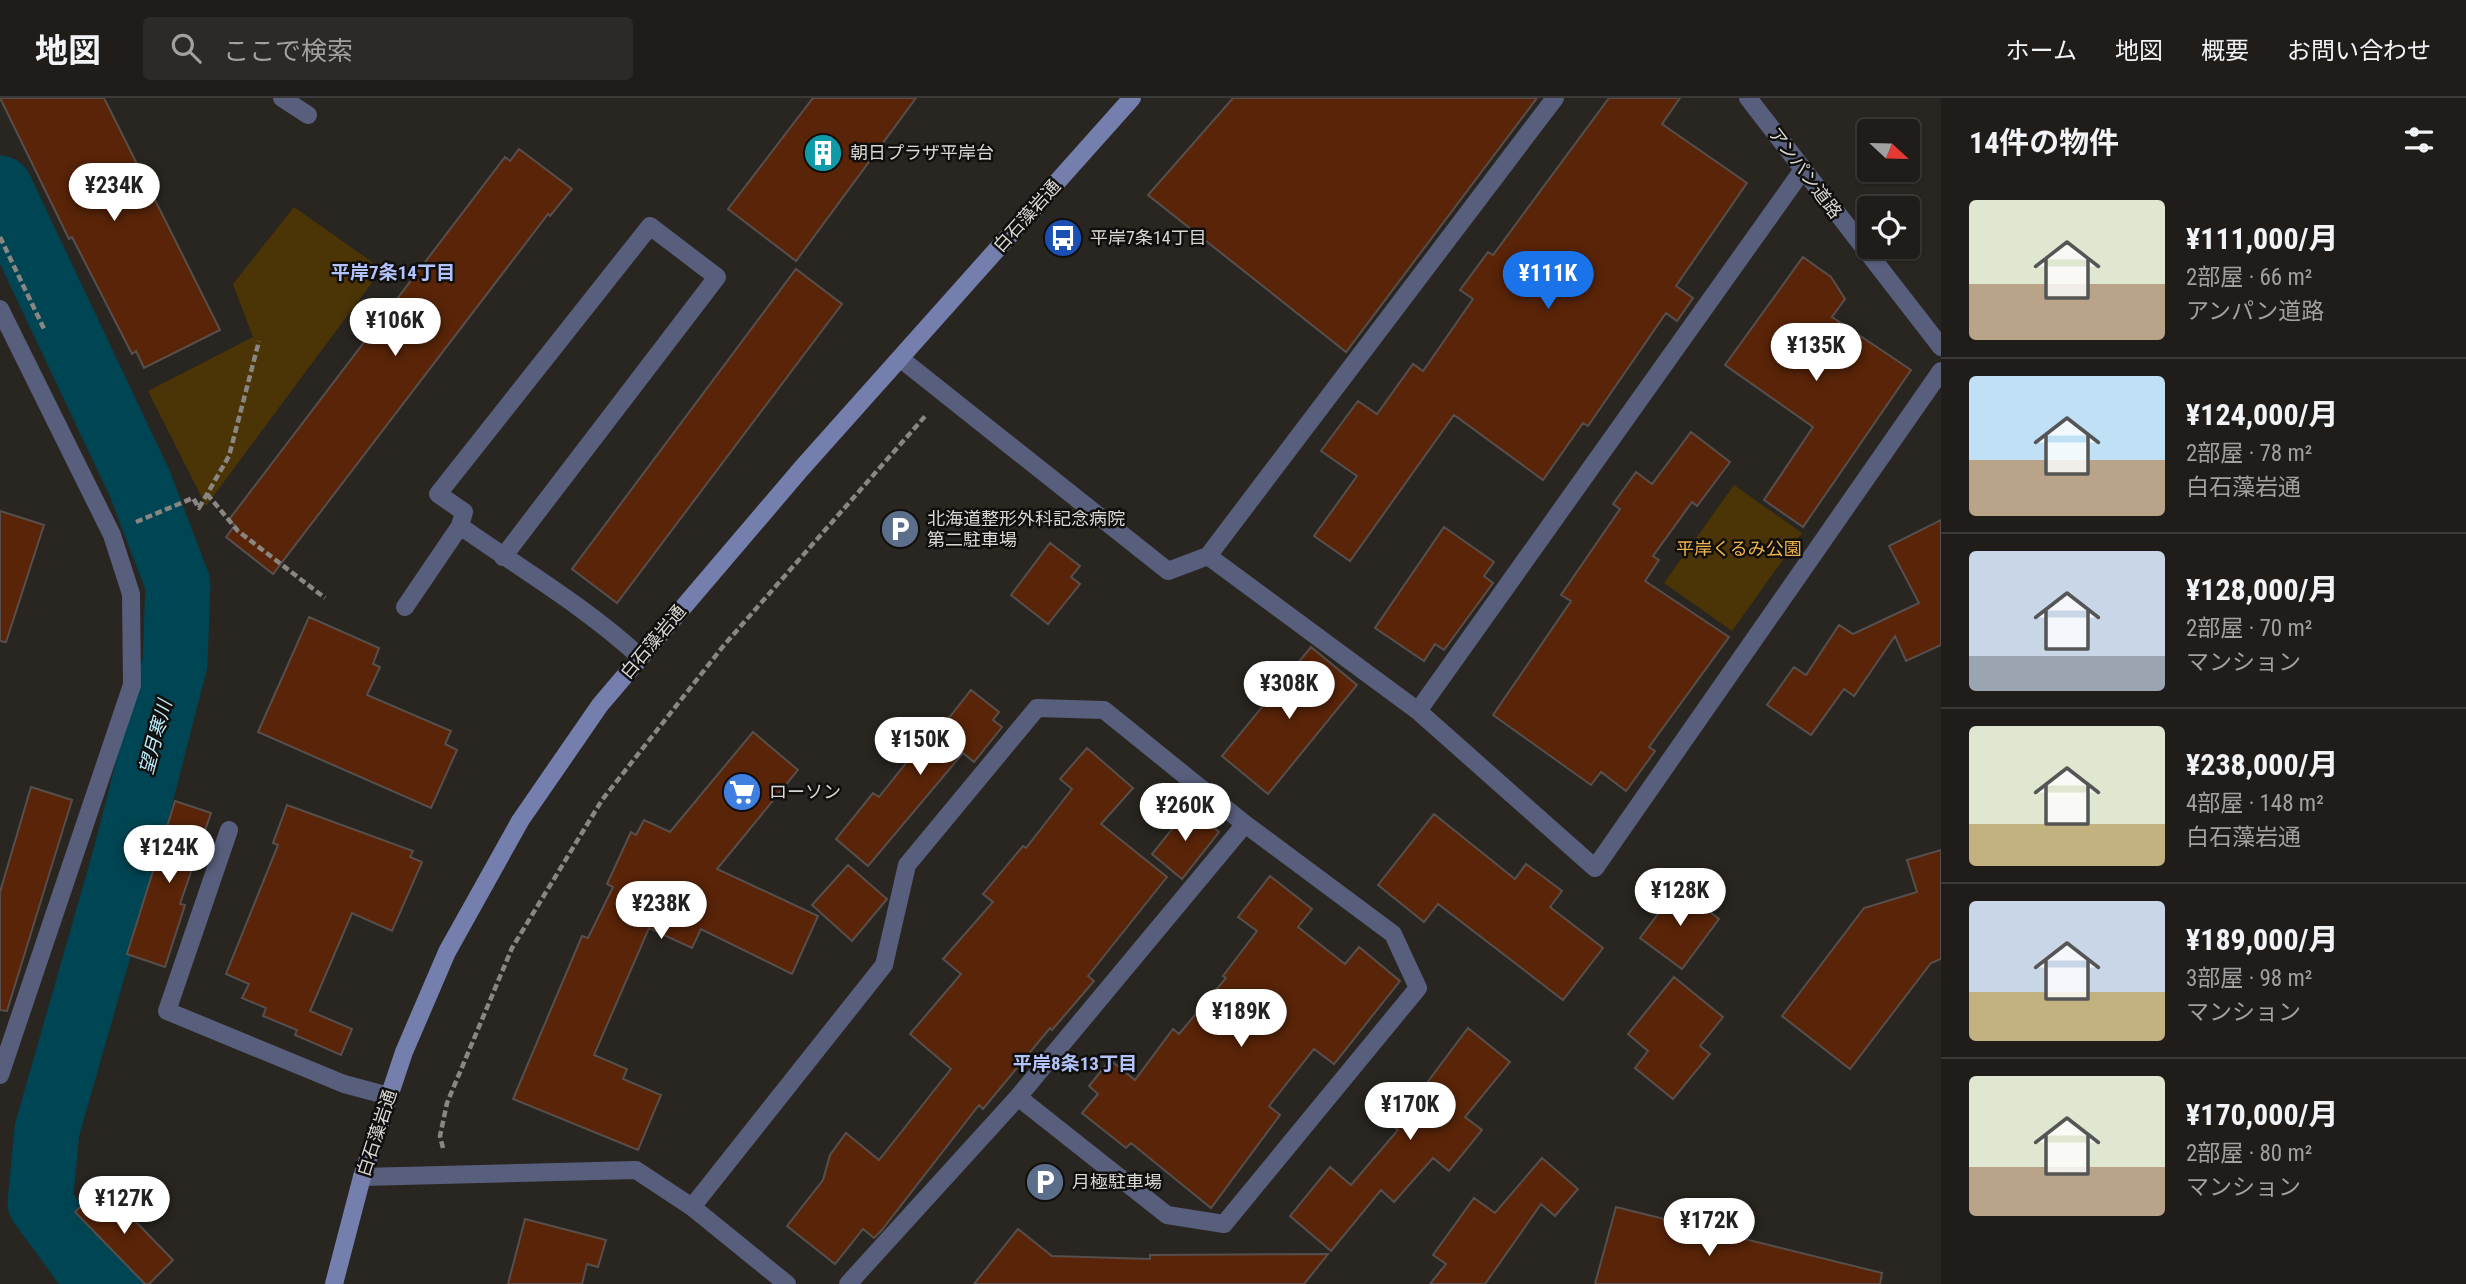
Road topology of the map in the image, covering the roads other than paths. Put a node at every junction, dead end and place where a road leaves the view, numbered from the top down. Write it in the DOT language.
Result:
graph roads {
  1 [pos="282,98"];
  2 [pos="1132,98"];
  3 [pos="1555,98"];
  4 [pos="1748,98"];
  5 [pos="309,116"];
  6 [pos="1802,171"];
  7 [pos="0,309"];
  8 [pos="1941,346"];
  9 [pos="901,359"];
  10 [pos="1941,371"];
  11 [pos="460,526"];
  12 [pos="503,556"];
  13 [pos="1208,556"];
  14 [pos="405,607"];
  15 [pos="640,657"];
  16 [pos="1418,711"];
  17 [pos="1245,824"];
  18 [pos="229,830"];
  19 [pos="0,1074"];
  20 [pos="389,1096"];
  21 [pos="1018,1097"];
  22 [pos="362,1177"];
  23 [pos="692,1208"];
  24 [pos="334,1284"];
  25 [pos="787,1284"];
  26 [pos="848,1284"];
  1 -- 5 [label="street"];
  2 -- 9 [label="main road, 白石藻岩通"];
  3 -- 13 [label="street"];
  4 -- 6 [label="street, アンパン道路"];
  6 -- 8 [label="street, アンパン道路"];
  6 -- 16 [label="street"];
  7 -- 19 [label="street"];
  9 -- 13 [label="street"];
  9 -- 15 [label="main road, 白石藻岩通"];
  10 -- 16 [label="street"];
  11 -- 12 [label="street"];
  11 -- 12 [label="street"];
  11 -- 14 [label="street"];
  12 -- 15 [label="street"];
  13 -- 16 [label="street"];
  15 -- 20 [label="main road, 白石藻岩通"];
  17 -- 21 [label="street"];
  17 -- 21 [label="street"];
  17 -- 23 [label="street"];
  18 -- 20 [label="street"];
  20 -- 22 [label="main road, 白石藻岩通"];
  21 -- 26 [label="street"];
  22 -- 23 [label="street"];
  22 -- 24 [label="main road, 白石藻岩通"];
  23 -- 25 [label="street"];
}
